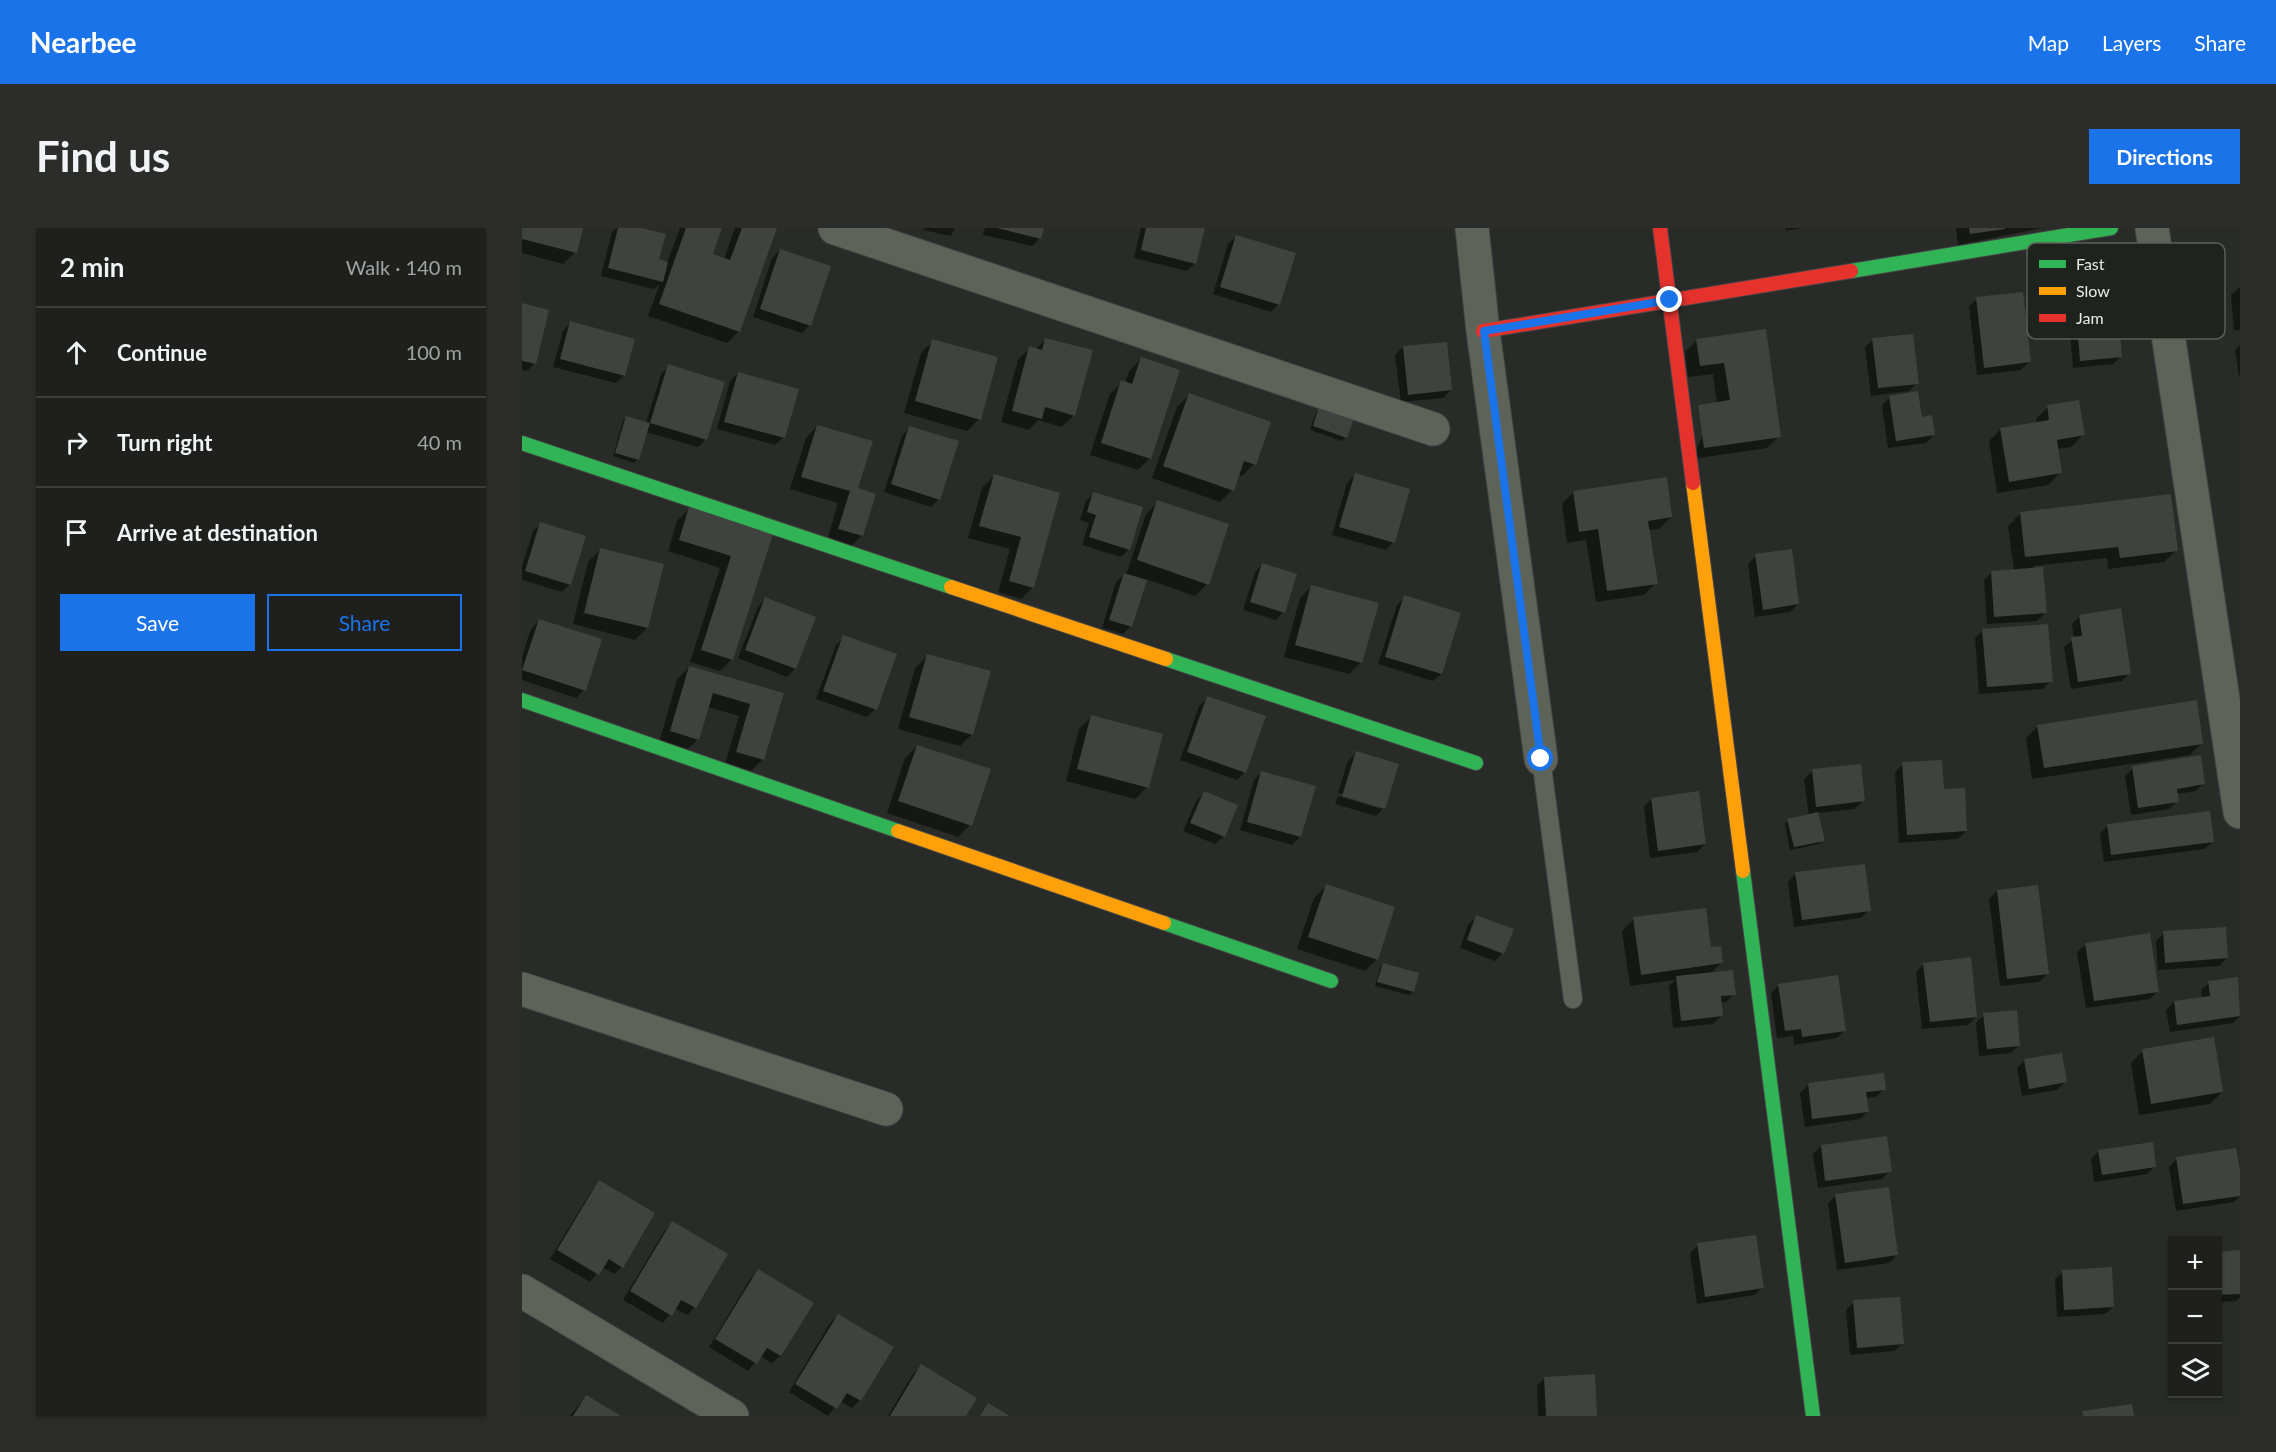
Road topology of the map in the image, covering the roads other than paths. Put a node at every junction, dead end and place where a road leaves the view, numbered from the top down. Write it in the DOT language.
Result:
graph roads {
  1 [pos="835,228"];
  2 [pos="1472,228"];
  3 [pos="1660,228"];
  4 [pos="2111,228"];
  5 [pos="2152,228"];
  6 [pos="2154,243"];
  7 [pos="1670,300"];
  8 [pos="1484,331"];
  9 [pos="2169,339"];
  10 [pos="1433,429"];
  11 [pos="522,443"];
  12 [pos="522,700"];
  13 [pos="1541,759"];
  14 [pos="1476,763"];
  15 [pos="2240,812"];
  16 [pos="1331,981"];
  17 [pos="522,989"];
  18 [pos="1573,999"];
  19 [pos="886,1109"];
  20 [pos="522,1291"];
  21 [pos="732,1416"];
  22 [pos="1813,1416"];
  1 -- 10 [label="street"];
  2 -- 8 [label="street"];
  3 -- 7 [label="street"];
  4 -- 7 [label="street"];
  5 -- 6 [label="street"];
  7 -- 8 [label="street"];
  7 -- 22 [label="street"];
  8 -- 13 [label="street"];
  9 -- 15 [label="street"];
  11 -- 14 [label="street"];
  12 -- 16 [label="street"];
  13 -- 18 [label="lane"];
  17 -- 19 [label="street"];
  20 -- 21 [label="street"];
}
